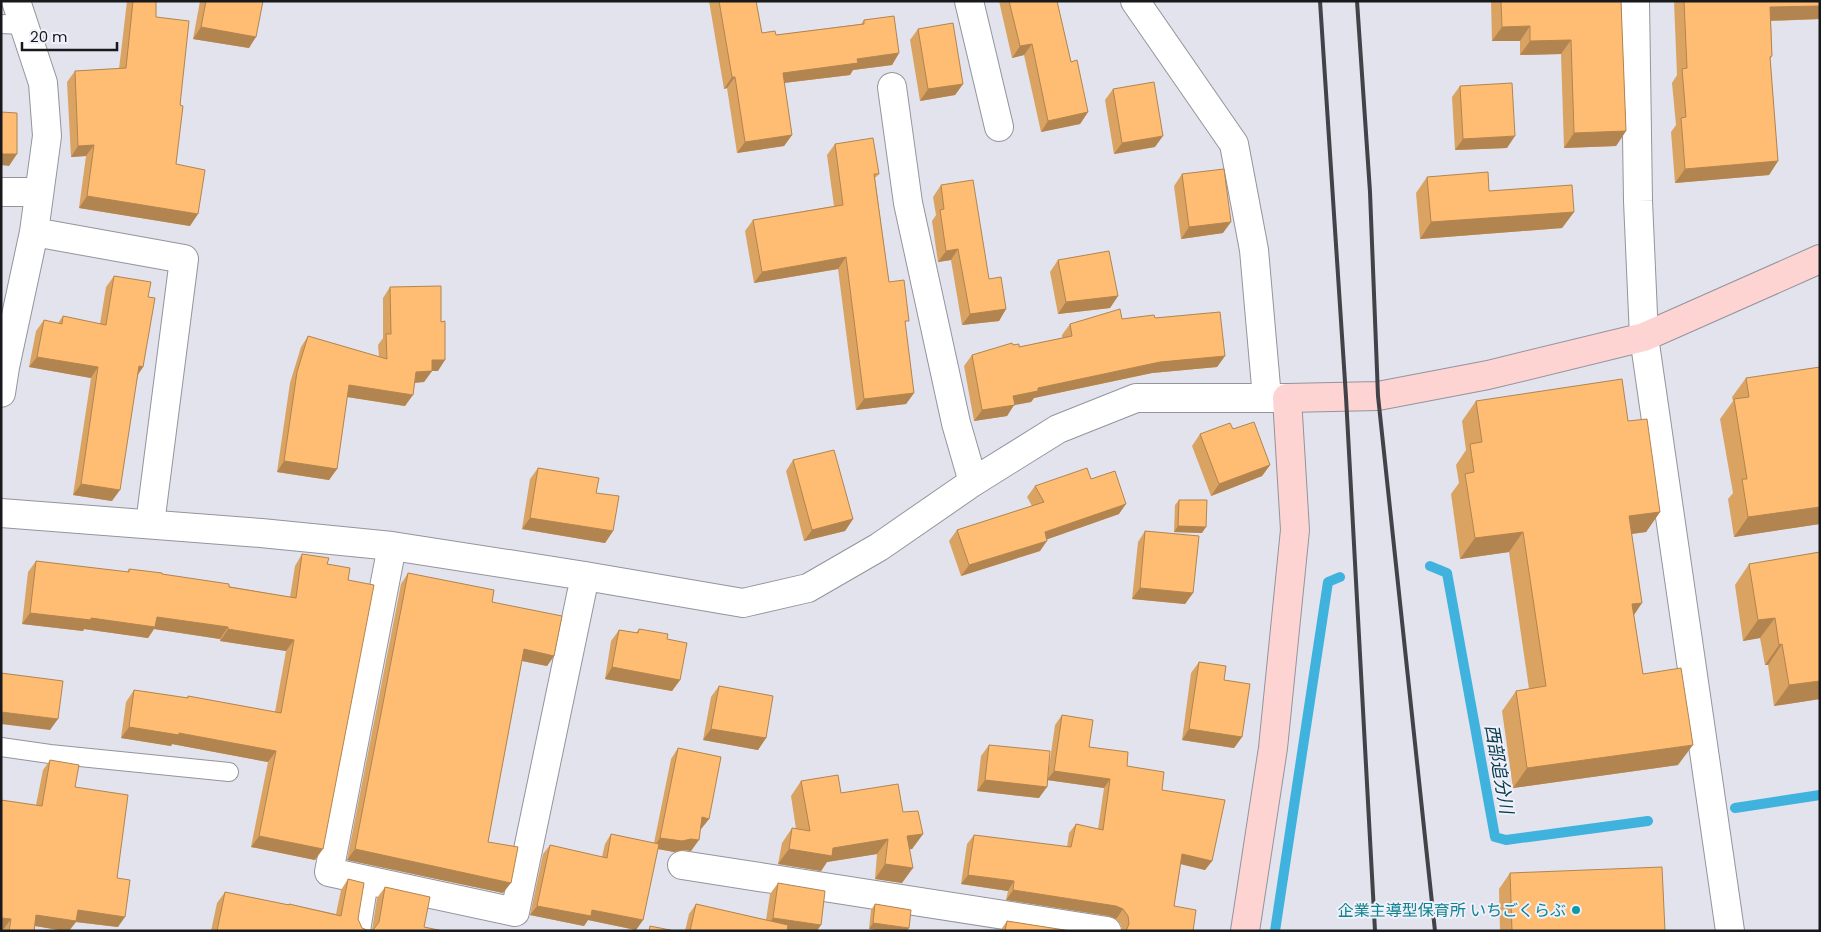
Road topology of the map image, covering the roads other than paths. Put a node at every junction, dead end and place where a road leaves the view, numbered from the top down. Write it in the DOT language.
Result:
graph roads {
  1 [pos="969,1"];
  2 [pos="1135,1"];
  3 [pos="1636,1"];
  4 [pos="14,17"];
  5 [pos="892,88"];
  6 [pos="999,127"];
  7 [pos="1,192"];
  8 [pos="39,192"];
  9 [pos="34,232"];
  10 [pos="1820,259"];
  11 [pos="1644,337"];
  12 [pos="3,367"];
  13 [pos="1,393"];
  14 [pos="1277,398"];
  15 [pos="974,482"];
  16 [pos="1,514"];
  17 [pos="150,524"];
  18 [pos="392,546"];
  19 [pos="585,576"];
  20 [pos="1,747"];
  21 [pos="229,772"];
  22 [pos="682,865"];
  23 [pos="369,881"];
  24 [pos="361,931"];
  25 [pos="1108,931"];
  26 [pos="1245,931"];
  27 [pos="1730,931"];
  1 -- 6 [label="street"];
  2 -- 14 [label="street"];
  3 -- 11 [label="street"];
  4 -- 8 [label="street"];
  5 -- 15 [label="street"];
  7 -- 8 [label="street"];
  8 -- 9 [label="street"];
  9 -- 12 [label="street"];
  9 -- 17 [label="street"];
  10 -- 11 [label="street"];
  11 -- 14 [label="street"];
  11 -- 27 [label="street"];
  12 -- 13 [label="street"];
  14 -- 15 [label="street"];
  14 -- 26 [label="street"];
  15 -- 19 [label="street"];
  16 -- 17 [label="street"];
  17 -- 18 [label="street"];
  18 -- 19 [label="street"];
  18 -- 23 [label="street"];
  19 -- 23 [label="street"];
  20 -- 21 [label="lane"];
  22 -- 25 [label="street"];
  23 -- 24 [label="lane"];
}
